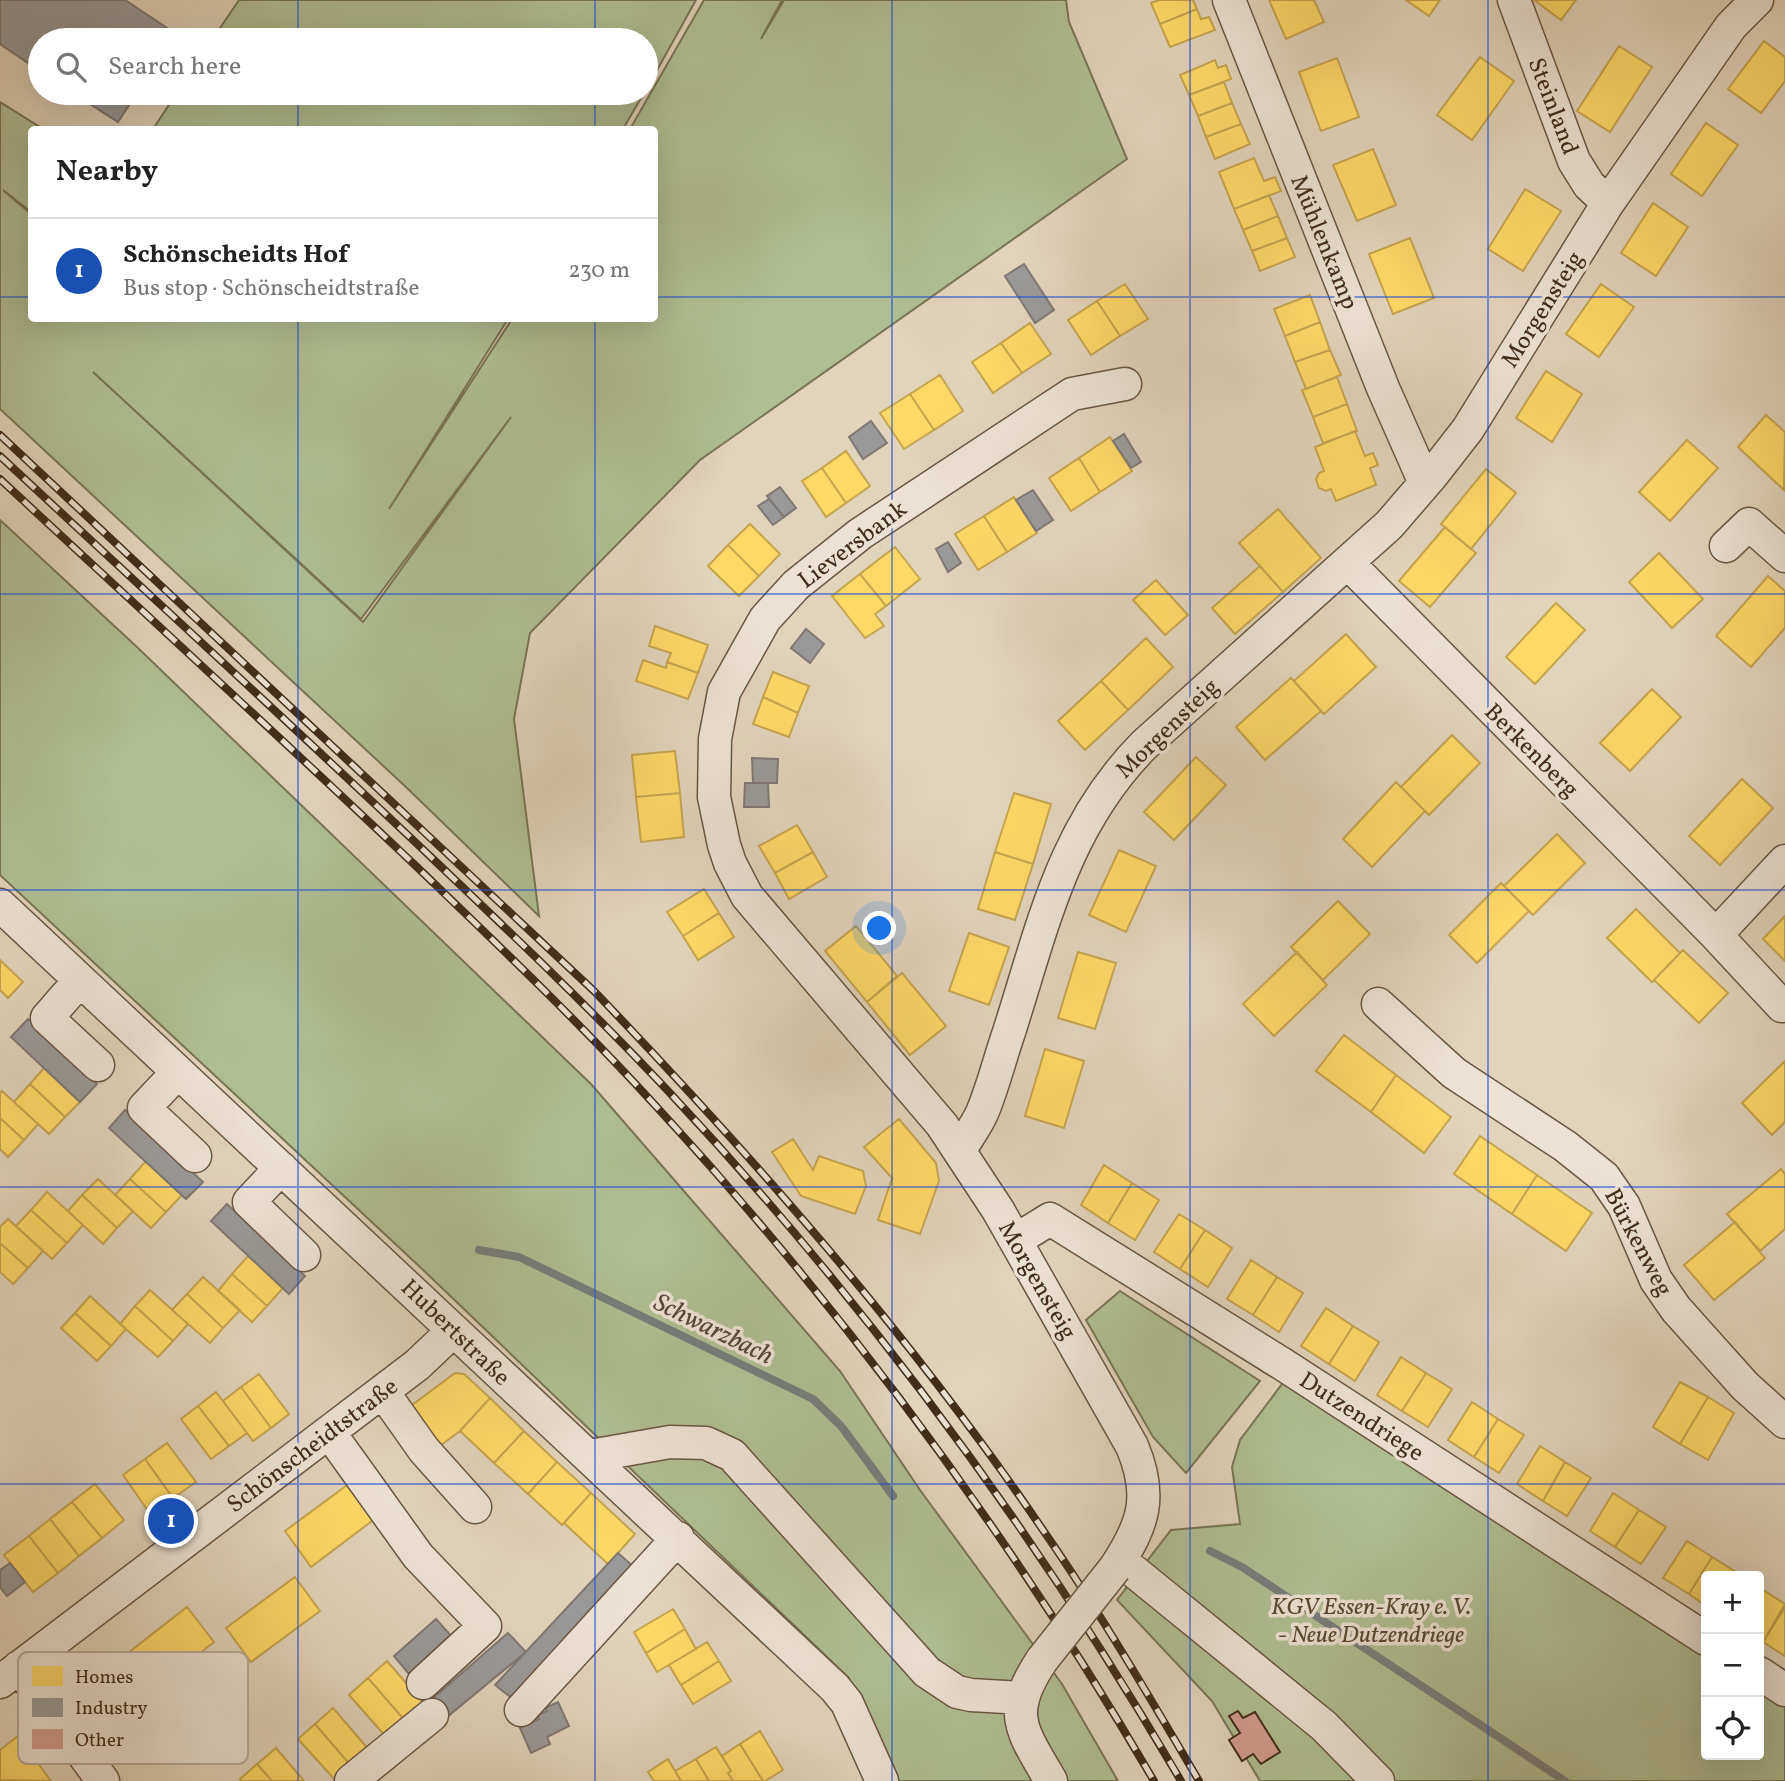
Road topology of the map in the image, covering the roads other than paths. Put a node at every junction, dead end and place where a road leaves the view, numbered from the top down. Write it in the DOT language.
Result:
graph roads {
  1 [pos="1228,0"];
  2 [pos="1514,0"];
  3 [pos="1757,0"];
  4 [pos="1608,203"];
  5 [pos="1125,384"];
  6 [pos="1425,483"];
  7 [pos="1726,546"];
  8 [pos="1785,556"];
  9 [pos="1348,563"];
  10 [pos="1785,861"];
  11 [pos="0,905"];
  12 [pos="1716,935"];
  13 [pos="80,980"];
  14 [pos="1378,1004"];
  15 [pos="1782,1006"];
  16 [pos="98,1065"];
  17 [pos="178,1072"];
  18 [pos="960,1150"];
  19 [pos="195,1156"];
  20 [pos="281,1168"];
  21 [pos="1016,1241"];
  22 [pos="304,1255"];
  23 [pos="453,1331"];
  24 [pos="383,1392"];
  25 [pos="1785,1422"];
  26 [pos="329,1432"];
  27 [pos="590,1456"];
  28 [pos="475,1507"];
  29 [pos="678,1538"];
  30 [pos="1117,1564"];
  31 [pos="1701,1636"];
  32 [pos="39,1652"];
  33 [pos="1764,1676"];
  34 [pos="423,1683"];
  35 [pos="1785,1690"];
  36 [pos="1021,1698"];
  37 [pos="521,1710"];
  38 [pos="432,1715"];
  39 [pos="88,1764"];
  40 [pos="1373,1777"];
  41 [pos="103,1781"];
  42 [pos="351,1781"];
  43 [pos="882,1781"];
  44 [pos="1051,1781"];
  1 -- 6 [label="street, Mühlenkamp"];
  2 -- 4 [label="street, Steinland"];
  3 -- 4 [label="street, Morgensteig"];
  4 -- 6 [label="street, Morgensteig"];
  5 -- 18 [label="street, Lieversbank"];
  6 -- 9 [label="street, Morgensteig"];
  7 -- 8 [label="street"];
  9 -- 12 [label="street, Berkenberg"];
  9 -- 18 [label="street, Morgensteig"];
  10 -- 12 [label="street"];
  11 -- 13 [label="street, Hubertstraße"];
  12 -- 15 [label="street, Berkenberg"];
  13 -- 16 [label="street"];
  13 -- 17 [label="street, Hubertstraße"];
  14 -- 25 [label="street, Bürkenweg"];
  17 -- 19 [label="street"];
  17 -- 20 [label="street, Hubertstraße"];
  18 -- 21 [label="street, Morgensteig"];
  20 -- 22 [label="street"];
  20 -- 23 [label="street, Hubertstraße"];
  21 -- 30 [label="street, Morgensteig"];
  21 -- 31 [label="street, Dutzendriege"];
  23 -- 24 [label="street, Schönscheidtstraße"];
  23 -- 27 [label="street, Hubertstraße"];
  24 -- 26 [label="street, Schönscheidtstraße"];
  24 -- 28 [label="street"];
  26 -- 32 [label="street, Schönscheidtstraße"];
  26 -- 34 [label="street"];
  27 -- 29 [label="street, Hubertstraße"];
  27 -- 36 [label="street"];
  29 -- 37 [label="street"];
  29 -- 43 [label="street, Hubertstraße"];
  30 -- 36 [label="street, Morgensteig, bridge"];
  30 -- 40 [label="street"];
  33 -- 35 [label="street"];
  36 -- 44 [label="street"];
  38 -- 42 [label="street"];
  39 -- 41 [label="street"];
}
